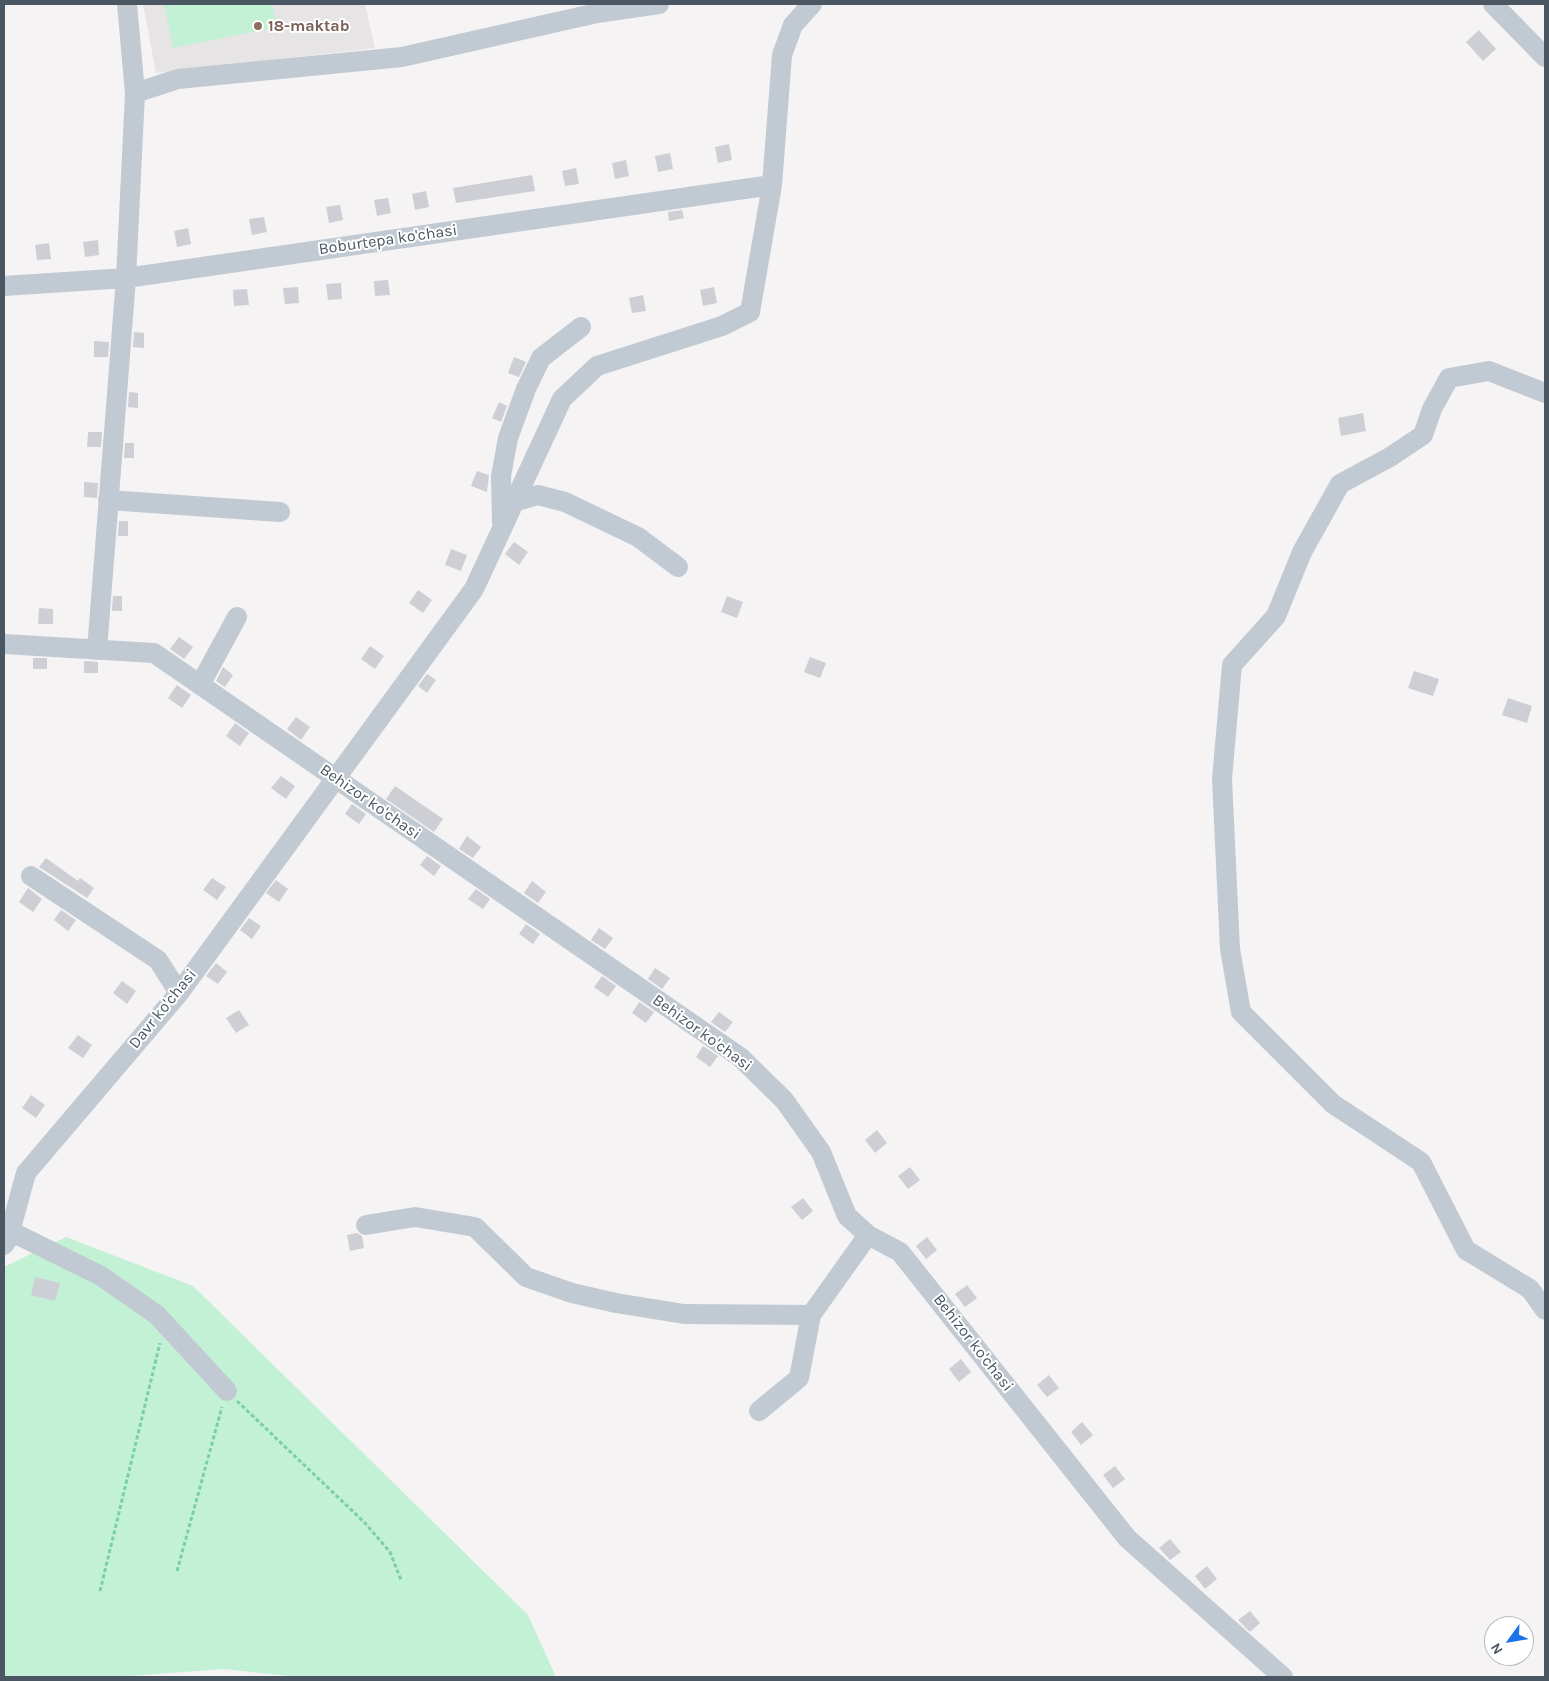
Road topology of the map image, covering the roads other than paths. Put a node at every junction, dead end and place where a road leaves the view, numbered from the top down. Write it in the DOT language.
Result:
graph roads {
  1 [pos="127,4"];
  2 [pos="659,4"];
  3 [pos="812,4"];
  4 [pos="1493,4"];
  5 [pos="1545,57"];
  6 [pos="134,93"];
  7 [pos="772,185"];
  8 [pos="126,278"];
  9 [pos="4,286"];
  10 [pos="581,327"];
  11 [pos="1545,393"];
  12 [pos="108,500"];
  13 [pos="514,502"];
  14 [pos="280,512"];
  15 [pos="502,527"];
  16 [pos="678,567"];
  17 [pos="236,617"];
  18 [pos="4,644"];
  19 [pos="97,650"];
  20 [pos="200,685"];
  21 [pos="335,777"];
  22 [pos="31,876"];
  23 [pos="179,993"];
  24 [pos="366,1225"];
  25 [pos="868,1235"];
  26 [pos="7,1238"];
  27 [pos="1545,1310"];
  28 [pos="811,1315"];
  29 [pos="227,1391"];
  30 [pos="759,1411"];
  31 [pos="1283,1677"];
  1 -- 6 [label="street"];
  2 -- 6 [label="street"];
  3 -- 7 [label="street"];
  4 -- 5 [label="street"];
  6 -- 8 [label="street"];
  7 -- 8 [label="street, Boburtepa ko'chasi"];
  7 -- 13 [label="street, Davr ko'chasi"];
  8 -- 9 [label="street, Boburtepa ko'chasi"];
  8 -- 12 [label="street"];
  10 -- 15 [label="street"];
  11 -- 27 [label="street"];
  12 -- 14 [label="street"];
  12 -- 19 [label="street"];
  13 -- 15 [label="street, Davr ko'chasi"];
  13 -- 16 [label="street"];
  15 -- 21 [label="street, Davr ko'chasi"];
  17 -- 20 [label="street"];
  18 -- 19 [label="street, Behizor ko'chasi"];
  19 -- 20 [label="street, Behizor ko'chasi"];
  20 -- 21 [label="street, Behizor ko'chasi"];
  21 -- 23 [label="street, Davr ko'chasi"];
  21 -- 25 [label="street, Behizor ko'chasi"];
  22 -- 23 [label="street"];
  23 -- 26 [label="street, Davr ko'chasi"];
  24 -- 28 [label="street"];
  25 -- 28 [label="street"];
  25 -- 31 [label="street, Behizor ko'chasi"];
  26 -- 29 [label="street"];
  28 -- 30 [label="street"];
}
